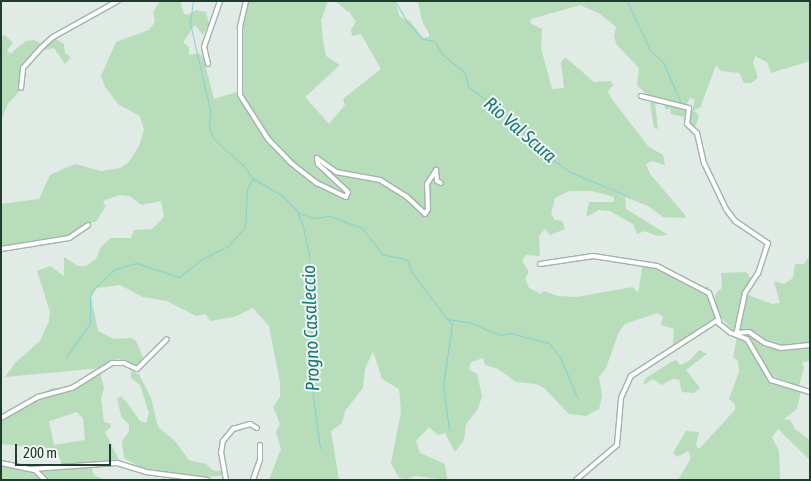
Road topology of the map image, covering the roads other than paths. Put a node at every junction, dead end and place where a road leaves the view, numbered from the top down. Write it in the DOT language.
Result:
graph roads {
  1 [pos="118,1"];
  2 [pos="220,1"];
  3 [pos="246,1"];
  4 [pos="208,64"];
  5 [pos="21,88"];
  6 [pos="641,96"];
  7 [pos="441,183"];
  8 [pos="88,225"];
  9 [pos="1,249"];
  10 [pos="540,264"];
  11 [pos="719,321"];
  12 [pos="736,333"];
  13 [pos="167,339"];
  14 [pos="810,345"];
  15 [pos="810,392"];
  16 [pos="1,418"];
  17 [pos="257,428"];
  18 [pos="260,445"];
  19 [pos="1,463"];
  20 [pos="32,469"];
  21 [pos="45,480"];
  22 [pos="206,480"];
  23 [pos="226,480"];
  24 [pos="254,480"];
  25 [pos="576,480"];
  1 -- 5 [label="street"];
  2 -- 4 [label="street"];
  3 -- 7 [label="street"];
  6 -- 12 [label="street"];
  8 -- 9 [label="street"];
  10 -- 11 [label="street"];
  11 -- 12 [label="street"];
  11 -- 25 [label="street"];
  12 -- 14 [label="street"];
  12 -- 15 [label="street"];
  13 -- 16 [label="street"];
  17 -- 23 [label="street"];
  18 -- 24 [label="street"];
  19 -- 20 [label="street"];
  20 -- 21 [label="street"];
  20 -- 22 [label="street"];
}
